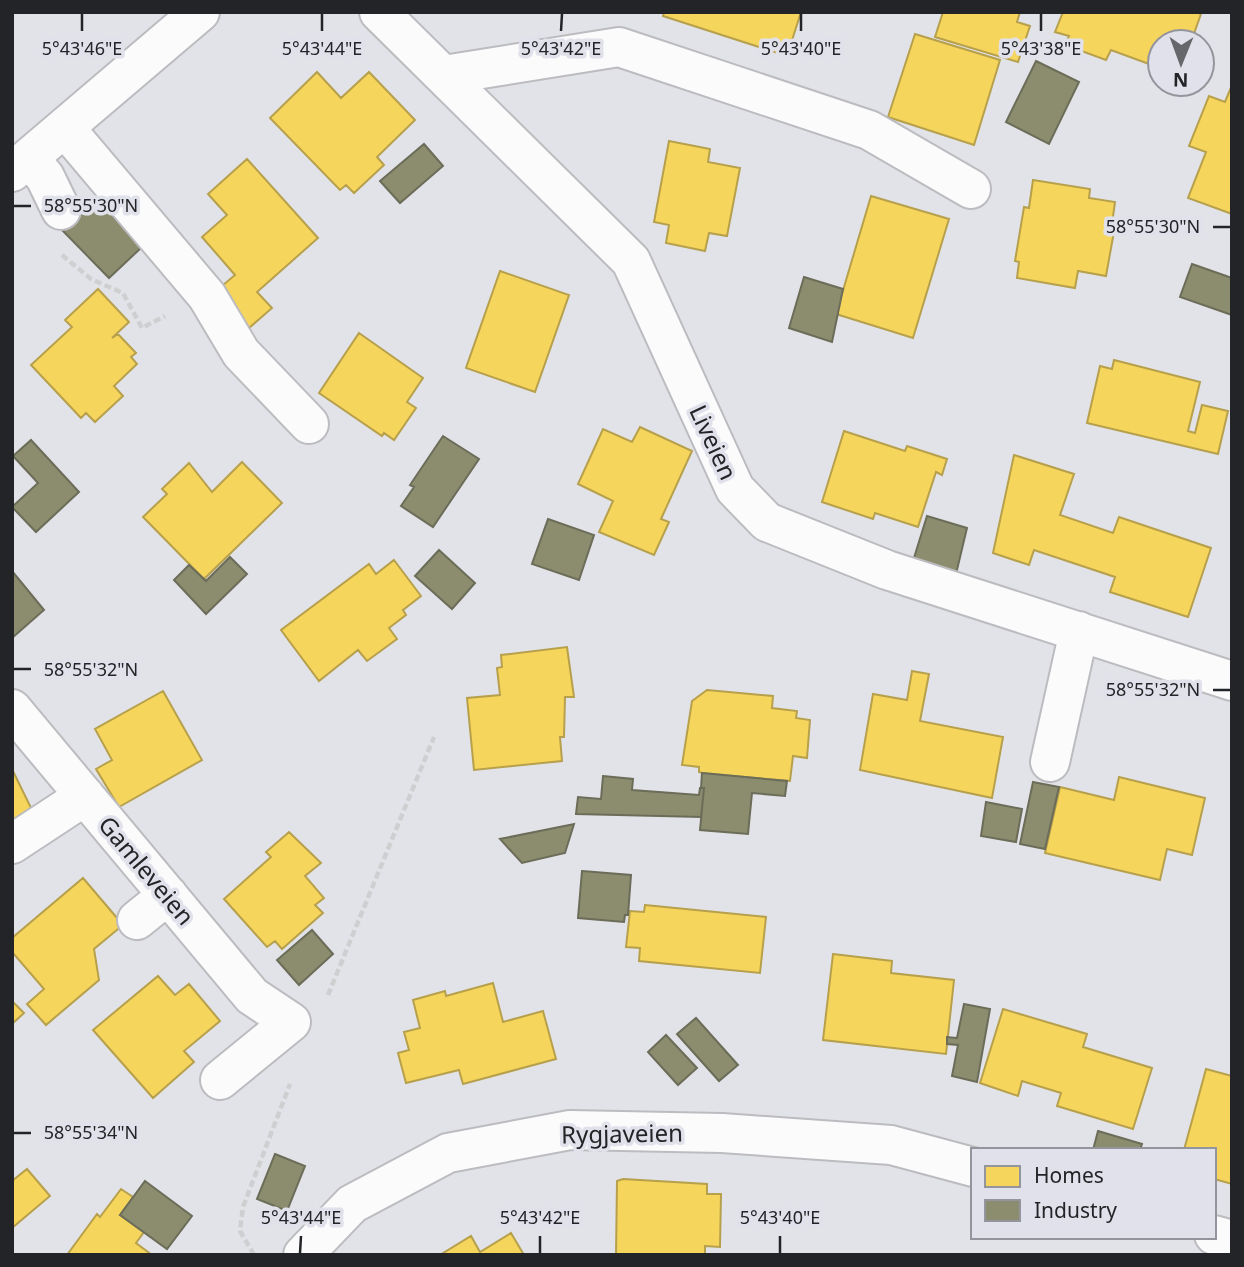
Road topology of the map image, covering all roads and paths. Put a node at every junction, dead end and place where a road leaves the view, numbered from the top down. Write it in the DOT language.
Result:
graph roads {
  1 [pos="200,12"];
  2 [pos="379,12"];
  3 [pos="444,75"];
  4 [pos="65,128"];
  5 [pos="20,165"];
  6 [pos="971,189"];
  7 [pos="61,210"];
  8 [pos="142,328"];
  9 [pos="309,424"];
  10 [pos="1079,631"];
  11 [pos="1232,681"];
  12 [pos="12,709"];
  13 [pos="1050,762"];
  14 [pos="85,796"];
  15 [pos="12,844"];
  16 [pos="168,895"];
  17 [pos="137,920"];
  18 [pos="220,1080"];
  19 [pos="971,1166"];
  20 [pos="303,1255"];
  1 -- 4 [label="street"];
  2 -- 3 [label="street, Liveien"];
  3 -- 6 [label="street"];
  3 -- 10 [label="street, Liveien"];
  4 -- 5 [label="street"];
  4 -- 9 [label="street"];
  5 -- 7 [label="street"];
  7 -- 8 [label="path"];
  10 -- 11 [label="street, Liveien"];
  10 -- 13 [label="street"];
  12 -- 14 [label="street, Gamleveien"];
  14 -- 15 [label="street"];
  14 -- 16 [label="street, Gamleveien"];
  16 -- 17 [label="street"];
  16 -- 18 [label="street, Gamleveien"];
  19 -- 20 [label="street, Rygjaveien"];
}
